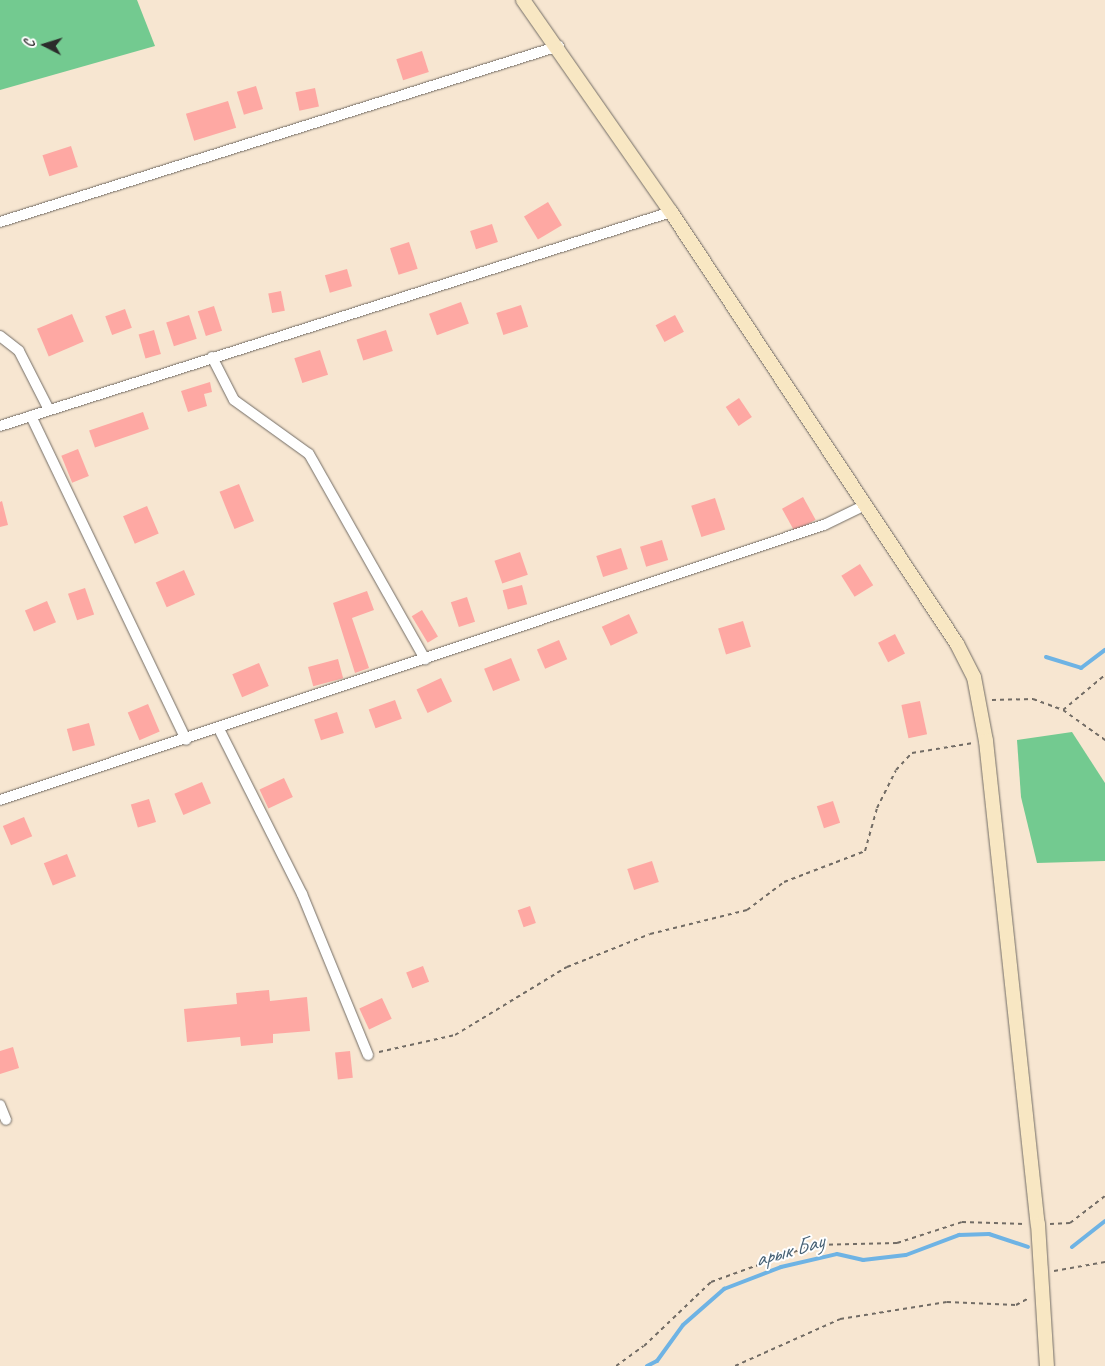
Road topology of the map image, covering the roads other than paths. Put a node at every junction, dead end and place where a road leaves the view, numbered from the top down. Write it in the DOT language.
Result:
graph roads {
  1 [pos="523,0"];
  2 [pos="559,46"];
  3 [pos="671,212"];
  4 [pos="0,222"];
  5 [pos="0,336"];
  6 [pos="212,357"];
  7 [pos="49,410"];
  8 [pos="32,416"];
  9 [pos="0,426"];
  10 [pos="865,504"];
  11 [pos="425,660"];
  12 [pos="219,729"];
  13 [pos="186,740"];
  14 [pos="0,800"];
  15 [pos="368,1055"];
  16 [pos="0,1105"];
  17 [pos="6,1120"];
  18 [pos="1047,1366"];
  1 -- 2 [label="main road"];
  2 -- 3 [label="main road"];
  2 -- 4 [label="street"];
  3 -- 6 [label="street"];
  3 -- 10 [label="main road"];
  5 -- 7 [label="street"];
  6 -- 7 [label="street"];
  6 -- 11 [label="street"];
  7 -- 8 [label="street"];
  8 -- 9 [label="street"];
  8 -- 13 [label="street"];
  10 -- 11 [label="street"];
  10 -- 18 [label="main road"];
  11 -- 12 [label="street"];
  12 -- 13 [label="street"];
  12 -- 15 [label="street"];
  13 -- 14 [label="street"];
  16 -- 17 [label="street"];
}
